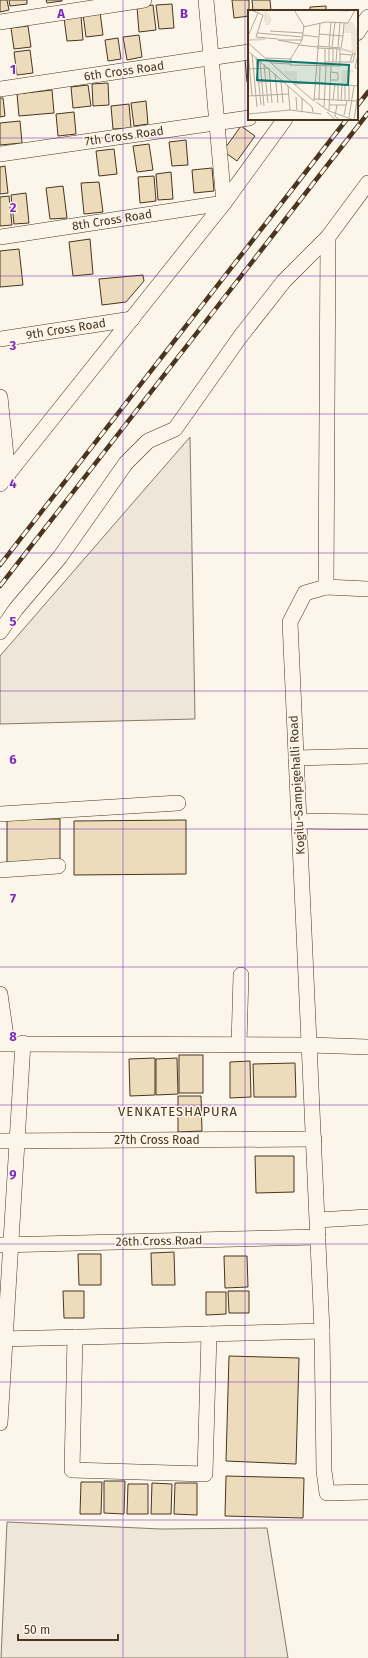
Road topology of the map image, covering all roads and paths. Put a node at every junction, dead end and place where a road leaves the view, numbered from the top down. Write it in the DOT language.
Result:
graph roads {
  1 [pos="144,0"];
  2 [pos="206,0"];
  3 [pos="368,17"];
  4 [pos="0,22"];
  5 [pos="358,32"];
  6 [pos="248,52"];
  7 [pos="212,58"];
  8 [pos="0,89"];
  9 [pos="248,118"];
  10 [pos="284,120"];
  11 [pos="217,123"];
  12 [pos="0,154"];
  13 [pos="368,184"];
  14 [pos="224,203"];
  15 [pos="0,237"];
  16 [pos="328,237"];
  17 [pos="132,319"];
  18 [pos="0,339"];
  19 [pos="0,397"];
  20 [pos="2,434"];
  21 [pos="4,479"];
  22 [pos="326,587"];
  23 [pos="368,589"];
  24 [pos="0,632"];
  25 [pos="368,756"];
  26 [pos="296,758"];
  27 [pos="178,803"];
  28 [pos="0,814"];
  29 [pos="299,821"];
  30 [pos="368,822"];
  31 [pos="58,866"];
  32 [pos="0,870"];
  33 [pos="241,975"];
  34 [pos="0,994"];
  35 [pos="4,1043"];
  36 [pos="24,1043"];
  37 [pos="240,1044"];
  38 [pos="310,1045"];
  39 [pos="368,1047"];
  40 [pos="314,1139"];
  41 [pos="0,1141"];
  42 [pos="17,1141"];
  43 [pos="368,1217"];
  44 [pos="318,1220"];
  45 [pos="318,1237"];
  46 [pos="6,1245"];
  47 [pos="322,1331"];
  48 [pos="209,1334"];
  49 [pos="75,1337"];
  50 [pos="2,1339"];
  51 [pos="0,1414"];
  52 [pos="0,1423"];
  53 [pos="368,1492"];
  1 -- 4 [label="street"];
  2 -- 7 [label="street"];
  3 -- 5 [label="street"];
  6 -- 7 [label="street, 6th Cross Road"];
  7 -- 8 [label="street, 6th Cross Road"];
  7 -- 11 [label="street"];
  9 -- 11 [label="street, 7th Cross Road"];
  10 -- 14 [label="street"];
  11 -- 12 [label="street, 7th Cross Road"];
  11 -- 14 [label="street"];
  13 -- 16 [label="street"];
  14 -- 15 [label="street, 8th Cross Road"];
  14 -- 17 [label="street"];
  16 -- 22 [label="street"];
  16 -- 24 [label="street"];
  17 -- 18 [label="street, 9th Cross Road"];
  17 -- 21 [label="street"];
  19 -- 20 [label="street"];
  20 -- 21 [label="street"];
  22 -- 23 [label="street, Kogilu-Sampigehalli Road"];
  22 -- 26 [label="street, Kogilu-Sampigehalli Road"];
  25 -- 26 [label="street"];
  26 -- 29 [label="street, Kogilu-Sampigehalli Road"];
  27 -- 28 [label="street"];
  29 -- 30 [label="street"];
  29 -- 38 [label="street, Kogilu-Sampigehalli Road"];
  31 -- 32 [label="street"];
  33 -- 37 [label="street"];
  34 -- 35 [label="street"];
  35 -- 36 [label="street"];
  36 -- 37 [label="street"];
  36 -- 42 [label="street"];
  37 -- 38 [label="street"];
  38 -- 39 [label="street"];
  38 -- 40 [label="street, Kogilu-Sampigehalli Road"];
  40 -- 42 [label="street, 27th Cross Road"];
  40 -- 44 [label="street, Kogilu-Sampigehalli Road"];
  41 -- 42 [label="street, 27th Cross Road"];
  42 -- 46 [label="street"];
  43 -- 44 [label="street"];
  44 -- 45 [label="street, Kogilu-Sampigehalli Road"];
  45 -- 46 [label="street, 26th Cross Road"];
  45 -- 47 [label="street, Kogilu-Sampigehalli Road"];
  46 -- 50 [label="street"];
  47 -- 48 [label="street"];
  47 -- 53 [label="street, Kogilu-Sampigehalli Road"];
  48 -- 49 [label="street"];
  48 -- 49 [label="street"];
  49 -- 50 [label="street"];
  50 -- 51 [label="street"];
  51 -- 52 [label="street"];
}
